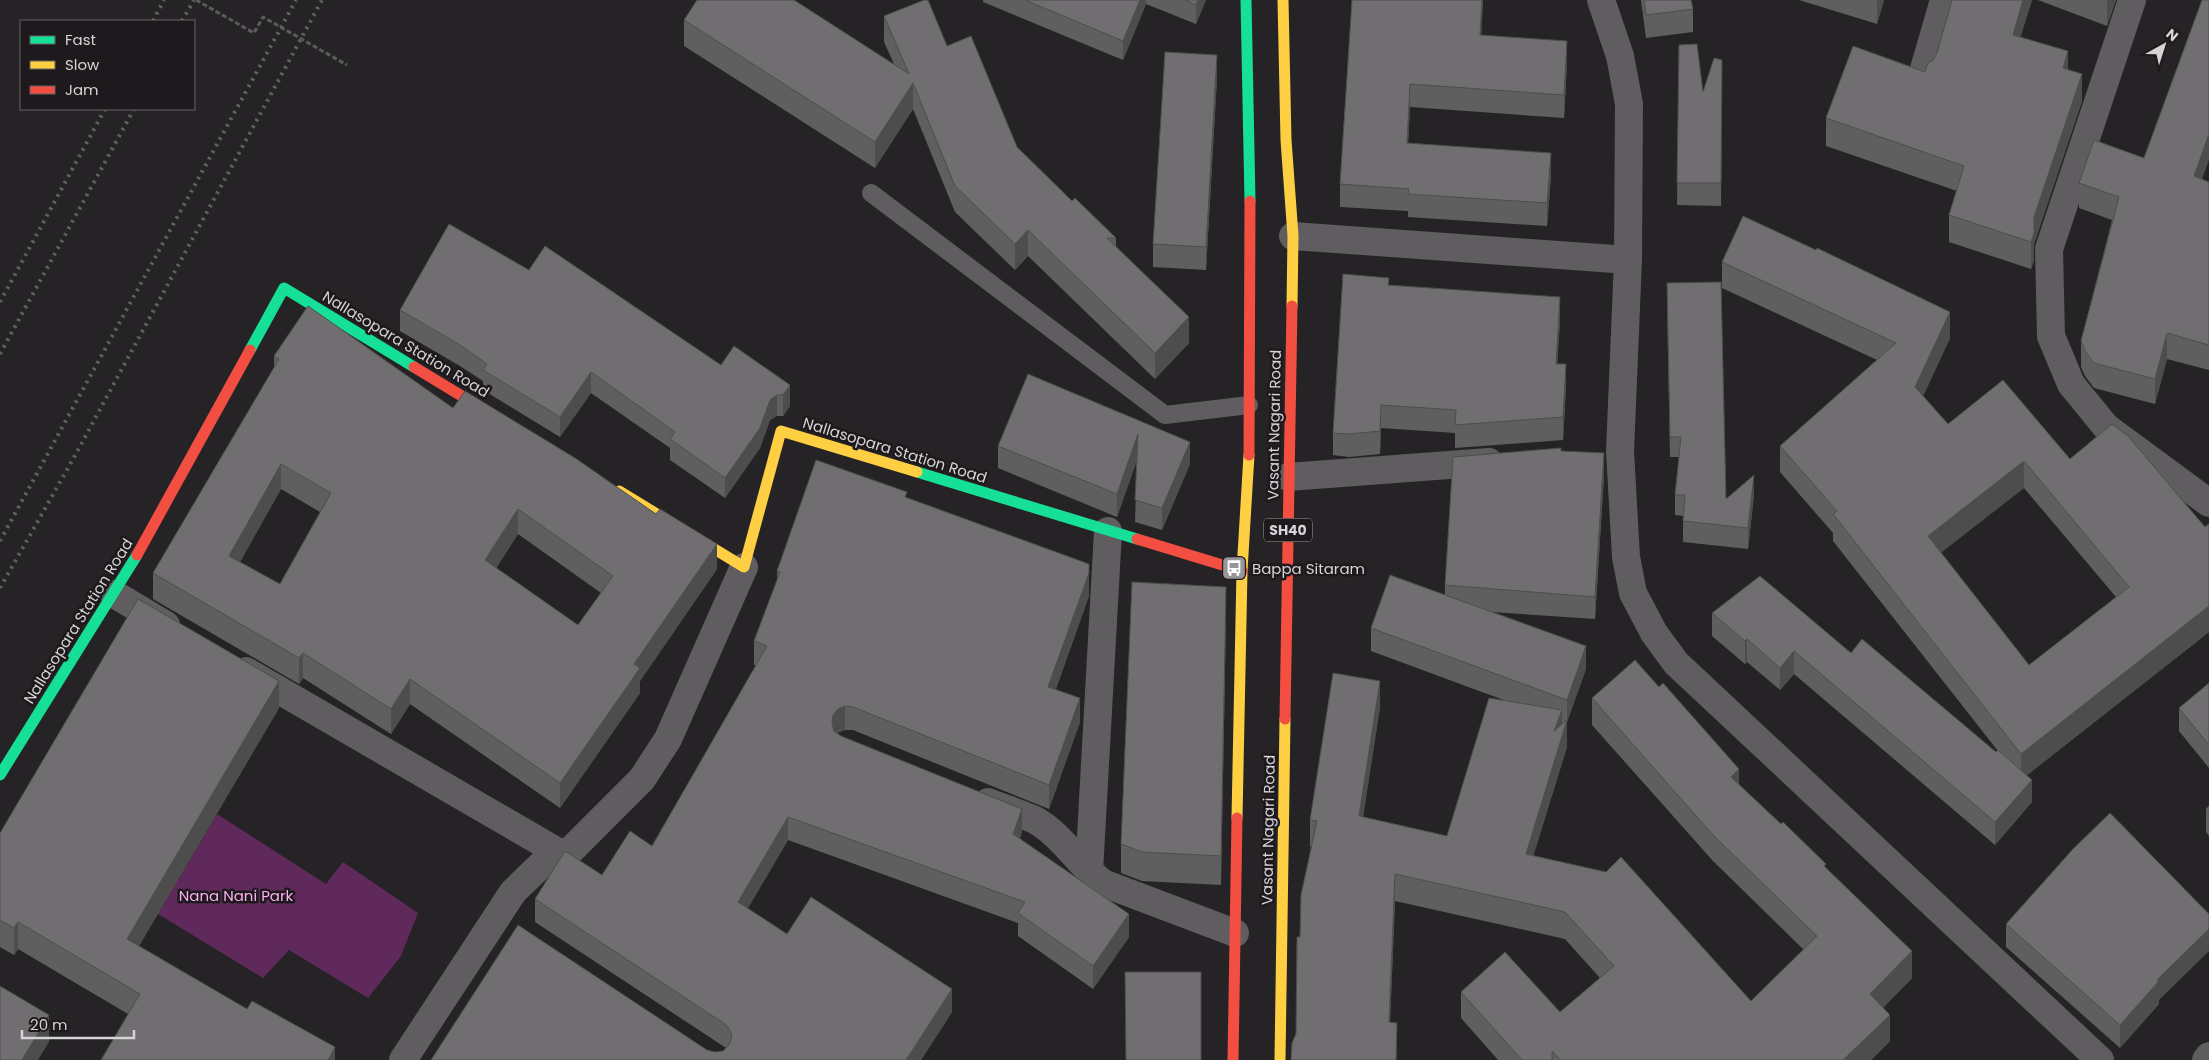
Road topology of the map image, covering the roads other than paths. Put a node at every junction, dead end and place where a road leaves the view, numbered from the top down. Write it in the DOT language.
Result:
graph roads {
  1 [pos="1246,0"];
  2 [pos="1283,0"];
  3 [pos="1602,0"];
  4 [pos="1944,0"];
  5 [pos="2132,0"];
  6 [pos="1922,76"];
  7 [pos="871,193"];
  8 [pos="1293,236"];
  9 [pos="1628,260"];
  10 [pos="1249,405"];
  11 [pos="506,422"];
  12 [pos="1620,451"];
  13 [pos="1591,454"];
  14 [pos="1514,460"];
  15 [pos="1288,477"];
  16 [pos="608,484"];
  17 [pos="2209,503"];
  18 [pos="1108,531"];
  19 [pos="744,567"];
  20 [pos="1242,571"];
  21 [pos="114,594"];
  22 [pos="191,639"];
  23 [pos="225,658"];
  24 [pos="0,775"];
  25 [pos="964,792"];
  26 [pos="565,856"];
  27 [pos="1089,872"];
  28 [pos="498,916"];
  29 [pos="522,932"];
  30 [pos="1236,933"];
  31 [pos="2209,1056"];
  32 [pos="403,1060"];
  33 [pos="1233,1060"];
  34 [pos="1280,1060"];
  35 [pos="2100,1060"];
  36 [pos="2206,1060"];
  1 -- 10 [label="main road, Vasant Nagari Road / SH40"];
  2 -- 8 [label="main road, Vasant Nagari Road / SH40"];
  3 -- 9 [label="street"];
  4 -- 6 [label="street"];
  5 -- 17 [label="street"];
  7 -- 10 [label="lane"];
  8 -- 9 [label="street"];
  8 -- 15 [label="main road, Vasant Nagari Road / SH40"];
  9 -- 12 [label="street"];
  10 -- 20 [label="main road, Vasant Nagari Road / SH40"];
  11 -- 21 [label="main road, Nallasopara Station Road"];
  12 -- 13 [label="street"];
  12 -- 35 [label="street"];
  14 -- 15 [label="street"];
  15 -- 34 [label="main road, Vasant Nagari Road / SH40"];
  16 -- 19 [label="main road"];
  18 -- 19 [label="main road, Nallasopara Station Road"];
  18 -- 20 [label="main road, Nallasopara Station Road"];
  18 -- 27 [label="street"];
  19 -- 26 [label="street"];
  20 -- 30 [label="main road, Vasant Nagari Road / SH40"];
  21 -- 22 [label="street"];
  21 -- 24 [label="main road, Nallasopara Station Road"];
  23 -- 26 [label="street"];
  25 -- 27 [label="street"];
  26 -- 28 [label="street"];
  27 -- 30 [label="street"];
  28 -- 29 [label="street"];
  28 -- 32 [label="street"];
  30 -- 33 [label="main road, Vasant Nagari Road / SH40"];
  31 -- 36 [label="street"];
}
